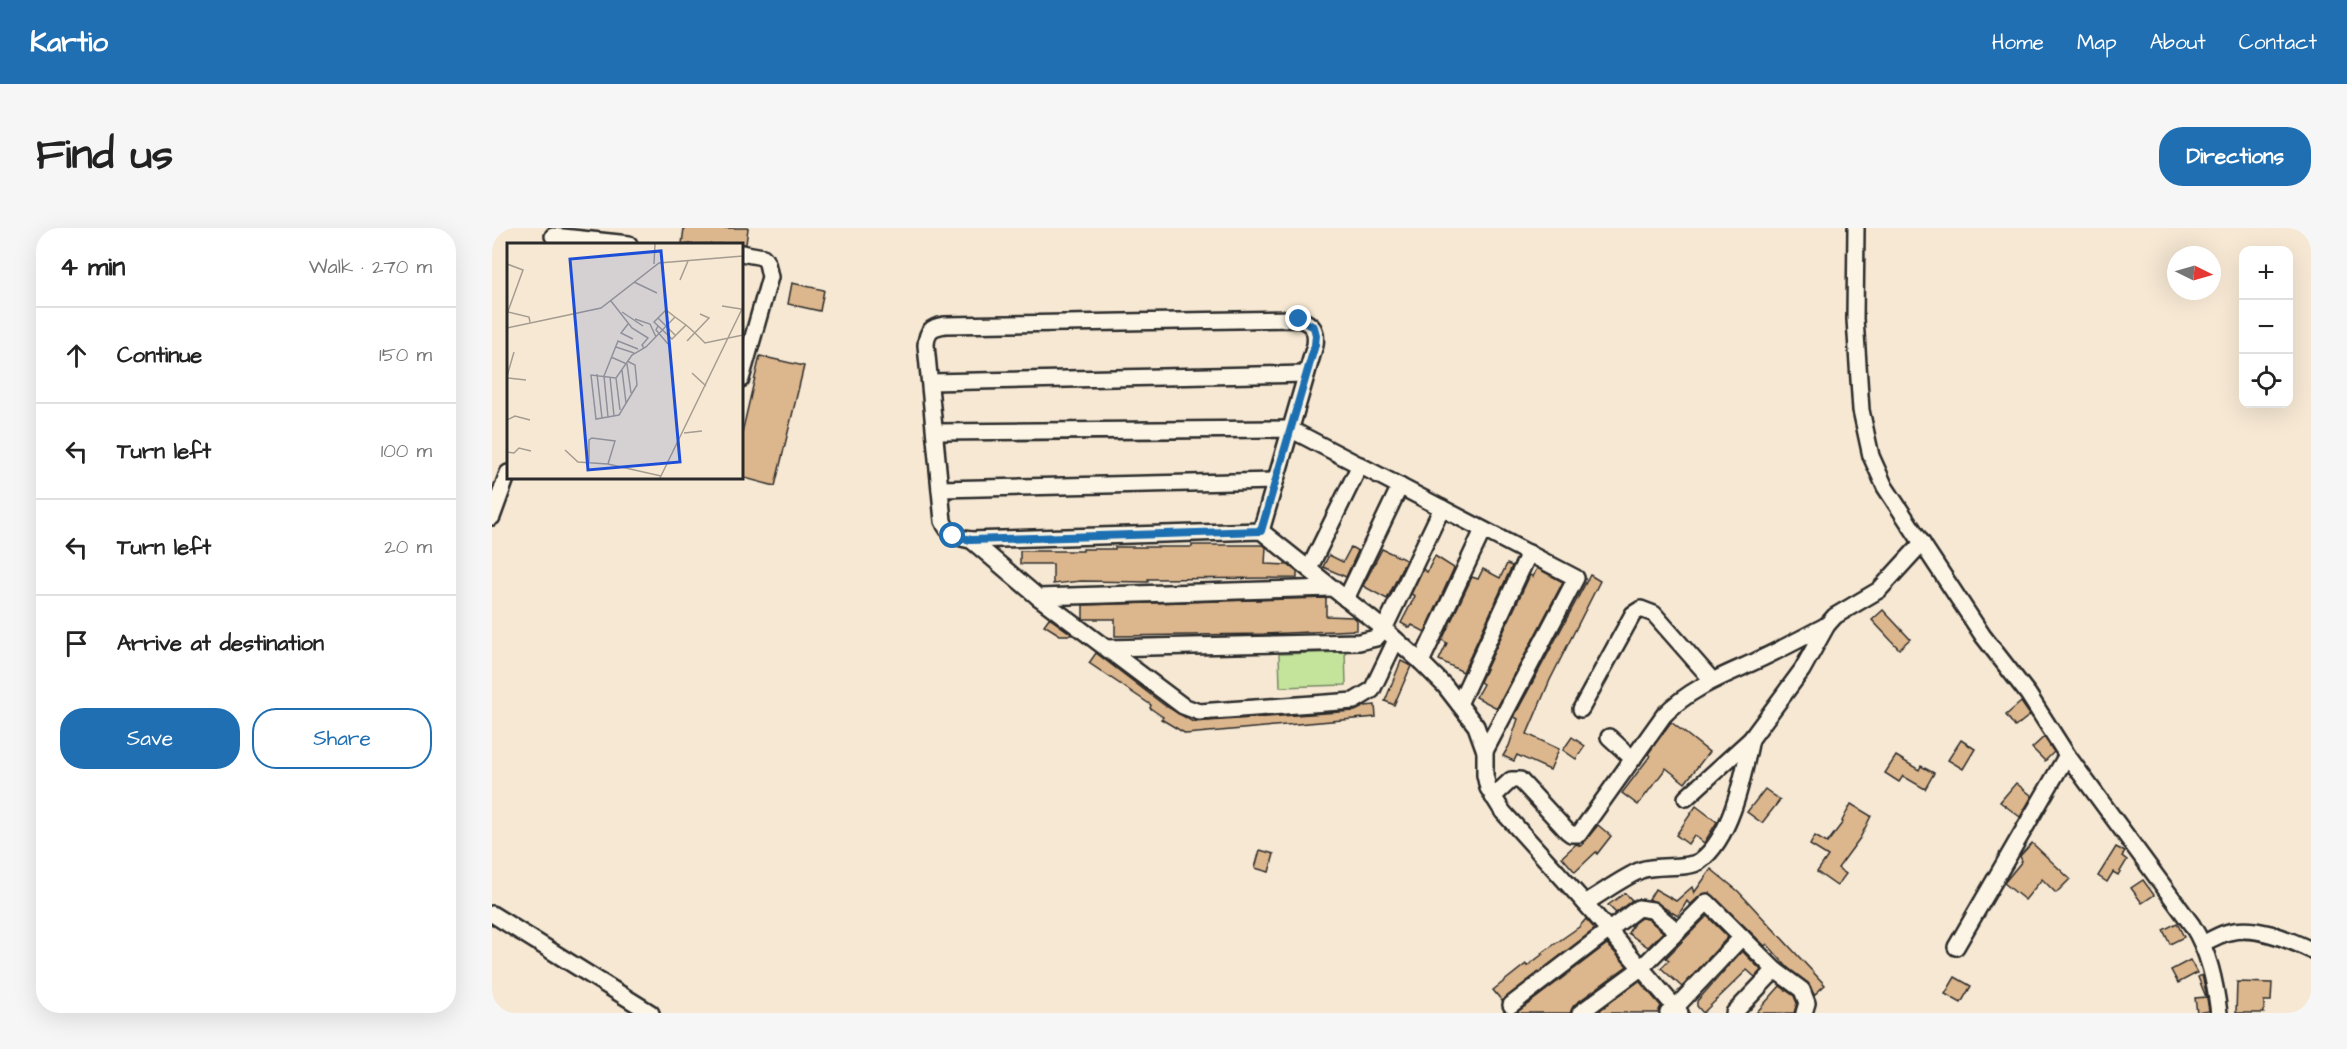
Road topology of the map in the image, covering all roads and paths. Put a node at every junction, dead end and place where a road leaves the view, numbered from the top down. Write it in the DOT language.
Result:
graph roads {
  1 [pos="1856,228"];
  2 [pos="554,236"];
  3 [pos="620,243"];
  4 [pos="742,254"];
  5 [pos="1306,374"];
  6 [pos="742,375"];
  7 [pos="930,382"];
  8 [pos="1290,429"];
  9 [pos="935,432"];
  10 [pos="1360,465"];
  11 [pos="507,476"];
  12 [pos="1275,481"];
  13 [pos="1400,486"];
  14 [pos="940,489"];
  15 [pos="1442,508"];
  16 [pos="492,518"];
  17 [pos="1484,530"];
  18 [pos="1261,531"];
  19 [pos="971,540"];
  20 [pos="1922,543"];
  21 [pos="1529,554"];
  22 [pos="1309,569"];
  23 [pos="1332,588"];
  24 [pos="1038,597"];
  25 [pos="1346,599"];
  26 [pos="1827,625"];
  27 [pos="1390,635"];
  28 [pos="1106,648"];
  29 [pos="1421,662"];
  30 [pos="1712,680"];
  31 [pos="1459,704"];
  32 [pos="1581,709"];
  33 [pos="1609,737"];
  34 [pos="1751,739"];
  35 [pos="1485,751"];
  36 [pos="2067,754"];
  37 [pos="1633,759"];
  38 [pos="1493,797"];
  39 [pos="1686,798"];
  40 [pos="1586,903"];
  41 [pos="492,914"];
  42 [pos="1608,930"];
  43 [pos="1678,932"];
  44 [pos="1742,937"];
  45 [pos="2203,943"];
  46 [pos="1956,947"];
  47 [pos="2311,950"];
  48 [pos="1641,968"];
  49 [pos="1775,970"];
  50 [pos="1511,1005"];
  51 [pos="1674,1011"];
  52 [pos="651,1013"];
  53 [pos="1580,1013"];
  54 [pos="1734,1013"];
  55 [pos="1803,1013"];
  56 [pos="2218,1013"];
  1 -- 20 [label="street"];
  2 -- 3 [label="street"];
  4 -- 6 [label="street"];
  5 -- 7 [label="street"];
  5 -- 7 [label="street"];
  5 -- 8 [label="street"];
  7 -- 9 [label="street"];
  8 -- 9 [label="street"];
  8 -- 10 [label="street"];
  8 -- 12 [label="street"];
  9 -- 14 [label="street"];
  10 -- 13 [label="street"];
  10 -- 22 [label="street"];
  11 -- 16 [label="street"];
  12 -- 14 [label="street"];
  12 -- 18 [label="street"];
  13 -- 15 [label="street"];
  13 -- 25 [label="street"];
  14 -- 19 [label="street"];
  15 -- 17 [label="street"];
  15 -- 27 [label="street"];
  17 -- 21 [label="street"];
  17 -- 29 [label="street"];
  18 -- 19 [label="street"];
  18 -- 22 [label="street"];
  19 -- 24 [label="street"];
  20 -- 26 [label="street"];
  20 -- 36 [label="street"];
  21 -- 31 [label="street"];
  21 -- 35 [label="street"];
  22 -- 23 [label="street"];
  23 -- 24 [label="street"];
  23 -- 25 [label="street"];
  24 -- 28 [label="street"];
  25 -- 27 [label="street"];
  26 -- 30 [label="street"];
  26 -- 34 [label="street"];
  27 -- 28 [label="street"];
  27 -- 28 [label="street"];
  27 -- 29 [label="street"];
  29 -- 31 [label="street"];
  30 -- 32 [label="street"];
  30 -- 37 [label="street"];
  31 -- 35 [label="street"];
  33 -- 37 [label="street"];
  34 -- 39 [label="street"];
  34 -- 40 [label="street"];
  35 -- 38 [label="street"];
  36 -- 45 [label="street"];
  36 -- 46 [label="street"];
  37 -- 38 [label="street"];
  38 -- 40 [label="street"];
  40 -- 42 [label="street"];
  41 -- 52 [label="street"];
  42 -- 43 [label="street"];
  42 -- 48 [label="street"];
  42 -- 50 [label="street"];
  43 -- 44 [label="street"];
  43 -- 48 [label="street"];
  44 -- 49 [label="street"];
  44 -- 51 [label="street"];
  45 -- 47 [label="street"];
  45 -- 56 [label="street"];
  48 -- 51 [label="street"];
  48 -- 53 [label="street"];
  49 -- 54 [label="street"];
  49 -- 55 [label="street"];
}
